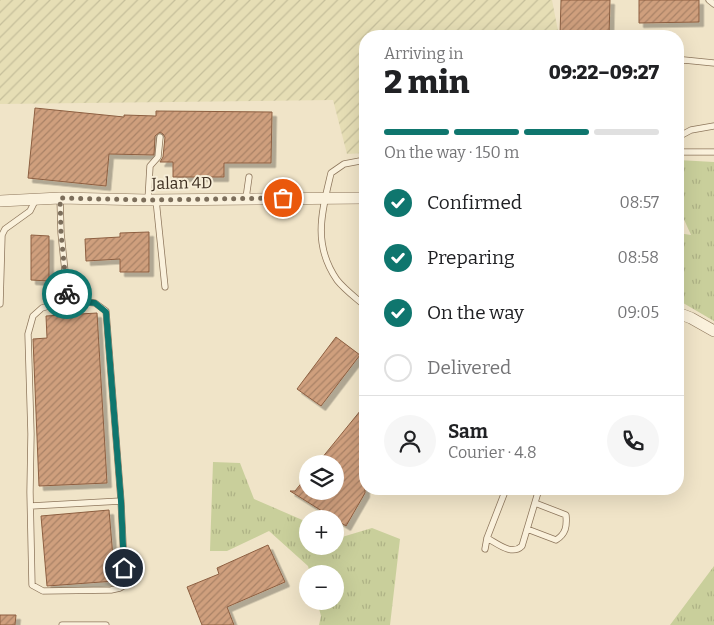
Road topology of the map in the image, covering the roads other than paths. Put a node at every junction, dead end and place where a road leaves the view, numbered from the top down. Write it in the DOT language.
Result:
graph roads {
  1 [pos="709,0"];
  2 [pos="714,4"];
  3 [pos="684,60"];
  4 [pos="714,63"];
  5 [pos="714,126"];
  6 [pos="684,134"];
  7 [pos="160,136"];
  8 [pos="684,152"];
  9 [pos="714,152"];
  10 [pos="359,161"];
  11 [pos="249,177"];
  12 [pos="60,198"];
  13 [pos="246,198"];
  14 [pos="325,198"];
  15 [pos="359,198"];
  16 [pos="35,200"];
  17 [pos="152,200"];
  18 [pos="0,201"];
  19 [pos="165,287"];
  20 [pos="68,300"];
  21 [pos="359,300"];
  22 [pos="0,304"];
  23 [pos="684,316"];
  24 [pos="714,331"];
  25 [pos="504,495"];
  26 [pos="537,495"];
  27 [pos="121,501"];
  28 [pos="534,503"];
  29 [pos="31,506"];
  30 [pos="527,529"];
  31 [pos="487,538"];
  32 [pos="485,549"];
  33 [pos="62,625"];
  34 [pos="106,625"];
  1 -- 2 [label="lane"];
  3 -- 4 [label="lane"];
  5 -- 6 [label="lane"];
  7 -- 17 [label="lane"];
  8 -- 9 [label="lane"];
  10 -- 14 [label="lane"];
  11 -- 13 [label="lane"];
  12 -- 16 [label="street, Jalan 4D"];
  12 -- 17 [label="street, Jalan 4D"];
  12 -- 20 [label="lane"];
  13 -- 14 [label="street, Jalan 4D"];
  13 -- 17 [label="street, Jalan 4D"];
  14 -- 15 [label="street, Jalan 4D"];
  14 -- 21 [label="lane"];
  16 -- 18 [label="street, Jalan 4D"];
  16 -- 22 [label="lane"];
  17 -- 19 [label="lane"];
  20 -- 27 [label="lane"];
  20 -- 29 [label="lane"];
  23 -- 24 [label="street"];
  25 -- 31 [label="lane"];
  26 -- 28 [label="lane"];
  27 -- 29 [label="lane"];
  27 -- 29 [label="lane"];
  28 -- 30 [label="lane"];
  28 -- 30 [label="lane"];
  30 -- 31 [label="lane"];
  31 -- 32 [label="lane"];
  33 -- 34 [label="lane"];
}
